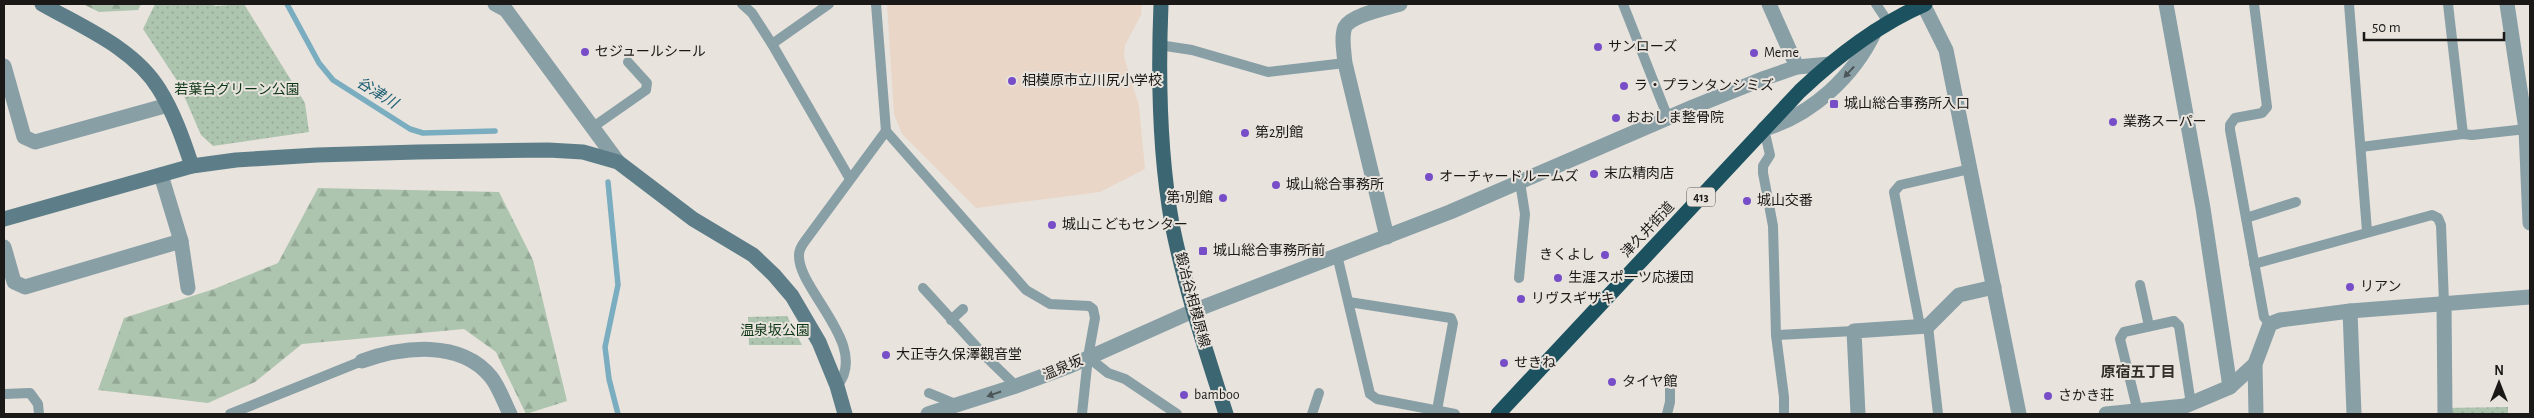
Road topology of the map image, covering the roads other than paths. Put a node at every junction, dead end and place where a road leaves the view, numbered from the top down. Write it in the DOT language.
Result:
graph roads {
  1 [pos="42,4"];
  2 [pos="495,4"];
  3 [pos="742,4"];
  4 [pos="829,4"];
  5 [pos="876,4"];
  6 [pos="1161,4"];
  7 [pos="1400,4"];
  8 [pos="1623,4"];
  9 [pos="1769,4"];
  10 [pos="1876,4"];
  11 [pos="1924,4"];
  12 [pos="2166,4"];
  13 [pos="2254,4"];
  14 [pos="2349,4"];
  15 [pos="2448,4"];
  16 [pos="2507,4"];
  17 [pos="1881,27"];
  18 [pos="772,44"];
  19 [pos="1159,45"];
  20 [pos="628,62"];
  21 [pos="1345,63"];
  22 [pos="1830,64"];
  23 [pos="4,66"];
  24 [pos="1797,66"];
  25 [pos="168,105"];
  26 [pos="1668,118"];
  27 [pos="593,127"];
  28 [pos="1764,129"];
  29 [pos="2526,129"];
  30 [pos="886,131"];
  31 [pos="2463,134"];
  32 [pos="2361,147"];
  33 [pos="618,162"];
  34 [pos="192,166"];
  35 [pos="1970,169"];
  36 [pos="161,175"];
  37 [pos="850,179"];
  38 [pos="1520,182"];
  39 [pos="2529,194"];
  40 [pos="2296,202"];
  41 [pos="2246,218"];
  42 [pos="4,219"];
  43 [pos="2530,223"];
  44 [pos="2367,231"];
  45 [pos="1387,237"];
  46 [pos="181,241"];
  47 [pos="4,247"];
  48 [pos="1338,255"];
  49 [pos="2254,264"];
  50 [pos="1519,278"];
  51 [pos="2140,284"];
  52 [pos="1994,287"];
  53 [pos="188,288"];
  54 [pos="922,288"];
  55 [pos="2530,297"];
  56 [pos="1349,302"];
  57 [pos="2444,302"];
  58 [pos="963,309"];
  59 [pos="1193,311"];
  60 [pos="2350,311"];
  61 [pos="951,320"];
  62 [pos="2270,324"];
  63 [pos="1924,326"];
  64 [pos="2149,326"];
  65 [pos="1854,331"];
  66 [pos="1776,335"];
  67 [pos="1088,357"];
  68 [pos="362,361"];
  69 [pos="2254,364"];
  70 [pos="1670,384"];
  71 [pos="837,386"];
  72 [pos="1016,386"];
  73 [pos="2230,386"];
  74 [pos="929,393"];
  75 [pos="1319,393"];
  76 [pos="4,394"];
  77 [pos="2191,404"];
  78 [pos="958,405"];
  79 [pos="1436,410"];
  80 [pos="2138,412"];
  81 [pos="39,414"];
  82 [pos="230,414"];
  83 [pos="510,414"];
  84 [pos="844,414"];
  85 [pos="928,414"];
  86 [pos="1082,414"];
  87 [pos="1177,414"];
  88 [pos="1226,414"];
  89 [pos="1312,414"];
  90 [pos="1454,414"];
  91 [pos="1498,414"];
  92 [pos="1667,414"];
  93 [pos="1784,414"];
  94 [pos="1858,414"];
  95 [pos="1938,414"];
  96 [pos="2019,414"];
  97 [pos="2106,414"];
  98 [pos="2256,414"];
  99 [pos="2354,414"];
  100 [pos="2445,414"];
  1 -- 25 [label="street"];
  2 -- 27 [label="street"];
  3 -- 18 [label="lane"];
  4 -- 18 [label="lane"];
  5 -- 30 [label="lane"];
  6 -- 19 [label="main road, 鍛冶谷相模原線"];
  7 -- 21 [label="street"];
  8 -- 26 [label="lane"];
  9 -- 24 [label="street"];
  10 -- 17 [label="lane"];
  11 -- 17 [label="highway, 津久井街道 / 413"];
  11 -- 35 [label="street"];
  12 -- 73 [label="street"];
  13 -- 41 [label="lane"];
  14 -- 32 [label="lane"];
  15 -- 31 [label="lane"];
  16 -- 29 [label="street"];
  17 -- 22 [label="highway, 津久井街道 / 413"];
  17 -- 28 [label="street, one-way"];
  18 -- 37 [label="lane"];
  19 -- 21 [label="lane"];
  19 -- 59 [label="main road, 鍛冶谷相模原線"];
  20 -- 27 [label="lane"];
  21 -- 45 [label="street"];
  22 -- 24 [label="street, 温泉坂"];
  22 -- 28 [label="highway, 津久井街道 / 413"];
  23 -- 25 [label="street"];
  24 -- 26 [label="street, 温泉坂"];
  25 -- 34 [label="street"];
  26 -- 38 [label="street, 温泉坂"];
  27 -- 33 [label="street"];
  28 -- 66 [label="lane"];
  28 -- 91 [label="highway, 津久井街道 / 413"];
  29 -- 31 [label="lane"];
  29 -- 39 [label="street"];
  30 -- 37 [label="lane"];
  30 -- 67 [label="lane"];
  31 -- 32 [label="lane"];
  32 -- 44 [label="lane"];
  33 -- 34 [label="street"];
  33 -- 71 [label="street"];
  34 -- 36 [label="street"];
  35 -- 52 [label="street"];
  35 -- 63 [label="lane"];
  36 -- 42 [label="street"];
  36 -- 46 [label="street"];
  37 -- 71 [label="lane"];
  38 -- 45 [label="street, 温泉坂"];
  38 -- 50 [label="lane"];
  39 -- 43 [label="street"];
  40 -- 41 [label="lane"];
  41 -- 49 [label="lane"];
  44 -- 49 [label="lane"];
  44 -- 57 [label="lane"];
  45 -- 48 [label="street, 温泉坂"];
  46 -- 47 [label="street"];
  46 -- 53 [label="street"];
  48 -- 56 [label="lane"];
  48 -- 59 [label="street, 温泉坂"];
  49 -- 62 [label="lane"];
  51 -- 64 [label="lane"];
  52 -- 63 [label="street"];
  52 -- 96 [label="street"];
  54 -- 61 [label="lane"];
  55 -- 57 [label="street"];
  56 -- 79 [label="lane"];
  56 -- 79 [label="lane"];
  57 -- 60 [label="street"];
  57 -- 100 [label="street"];
  58 -- 61 [label="lane"];
  59 -- 67 [label="street, 温泉坂"];
  59 -- 88 [label="main road, 鍛冶谷相模原線"];
  60 -- 62 [label="street"];
  60 -- 99 [label="street"];
  61 -- 72 [label="lane"];
  62 -- 69 [label="street"];
  63 -- 65 [label="street"];
  63 -- 95 [label="lane"];
  64 -- 77 [label="lane"];
  64 -- 80 [label="lane"];
  65 -- 66 [label="lane"];
  65 -- 94 [label="street"];
  66 -- 93 [label="lane"];
  67 -- 72 [label="street, 温泉坂"];
  67 -- 86 [label="lane"];
  67 -- 87 [label="lane"];
  68 -- 82 [label="lane"];
  68 -- 83 [label="street"];
  69 -- 73 [label="street"];
  69 -- 98 [label="street"];
  70 -- 92 [label="lane"];
  71 -- 84 [label="street"];
  72 -- 78 [label="street, 温泉坂, one-way"];
  73 -- 77 [label="street"];
  74 -- 78 [label="lane"];
  75 -- 89 [label="lane"];
  76 -- 81 [label="lane"];
  77 -- 80 [label="street"];
  78 -- 85 [label="street, 温泉坂"];
  79 -- 90 [label="lane"];
  80 -- 97 [label="street"];
}
